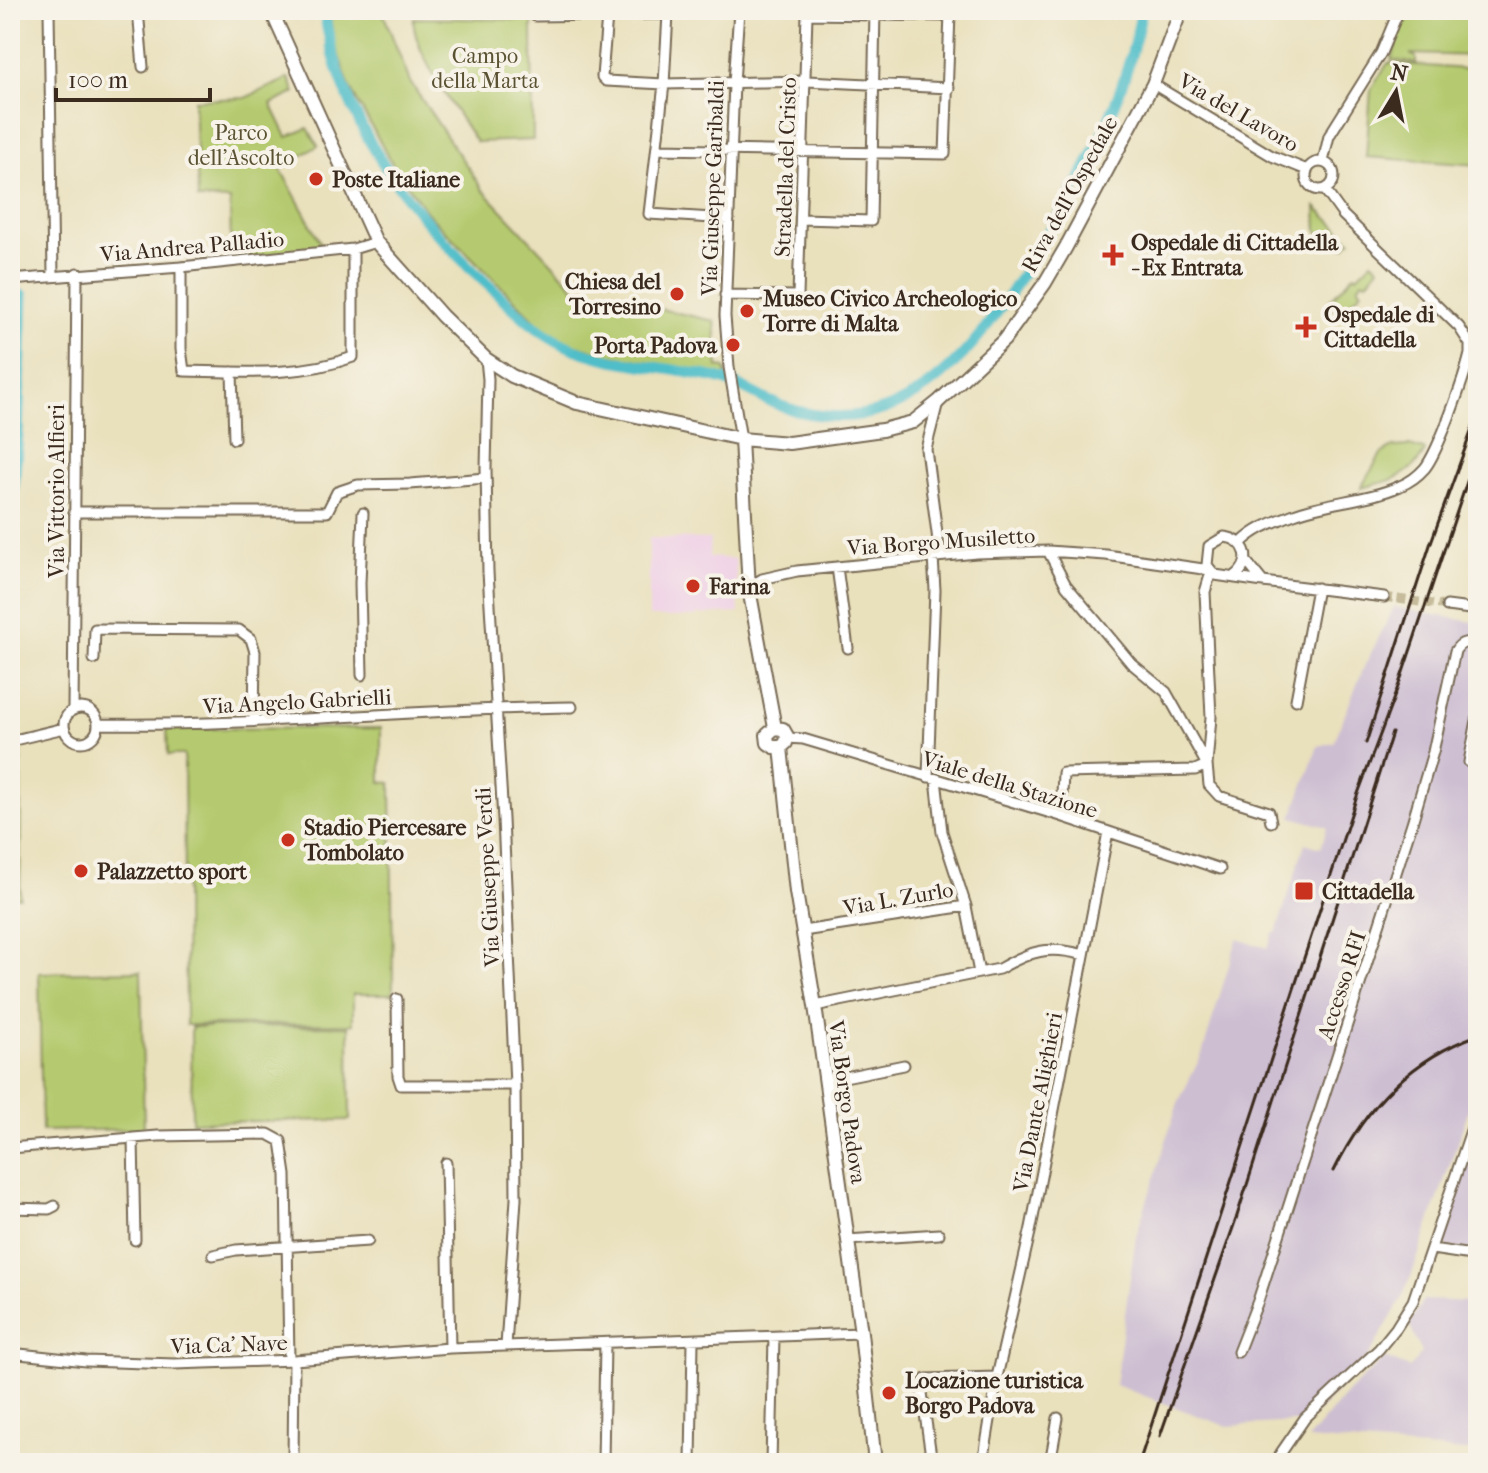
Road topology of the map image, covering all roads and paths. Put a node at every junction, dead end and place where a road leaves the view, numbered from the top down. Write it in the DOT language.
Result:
graph roads {
  1 [pos="49,10"];
  2 [pos="138,10"];
  3 [pos="271,10"];
  4 [pos="739,10"];
  5 [pos="1181,10"];
  6 [pos="1399,10"];
  7 [pos="875,12"];
  8 [pos="535,13"];
  9 [pos="950,13"];
  10 [pos="607,16"];
  11 [pos="143,67"];
  12 [pos="807,81"];
  13 [pos="734,83"];
  14 [pos="874,83"];
  15 [pos="664,84"];
  16 [pos="1153,84"];
  17 [pos="949,88"];
  18 [pos="658,149"];
  19 [pos="731,151"];
  20 [pos="804,151"];
  21 [pos="871,152"];
  22 [pos="1323,162"];
  23 [pos="1307,170"];
  24 [pos="1325,190"];
  25 [pos="729,219"];
  26 [pos="802,219"];
  27 [pos="376,242"];
  28 [pos="353,249"];
  29 [pos="181,267"];
  30 [pos="77,273"];
  31 [pos="53,276"];
  32 [pos="10,280"];
  33 [pos="725,295"];
  34 [pos="486,359"];
  35 [pos="232,372"];
  36 [pos="938,402"];
  37 [pos="234,439"];
  38 [pos="741,439"];
  39 [pos="486,478"];
  40 [pos="74,512"];
  41 [pos="363,513"];
  42 [pos="1241,543"];
  43 [pos="1048,551"];
  44 [pos="1206,552"];
  45 [pos="937,557"];
  46 [pos="1246,561"];
  47 [pos="837,567"];
  48 [pos="1181,567"];
  49 [pos="1210,571"];
  50 [pos="1234,577"];
  51 [pos="1263,582"];
  52 [pos="1317,588"];
  53 [pos="752,591"];
  54 [pos="1384,597"];
  55 [pos="1447,606"];
  56 [pos="1478,610"];
  57 [pos="1478,645"];
  58 [pos="848,648"];
  59 [pos="94,659"];
  60 [pos="362,675"];
  61 [pos="1296,700"];
  62 [pos="572,707"];
  63 [pos="496,708"];
  64 [pos="73,710"];
  65 [pos="1478,715"];
  66 [pos="254,721"];
  67 [pos="98,724"];
  68 [pos="64,728"];
  69 [pos="10,741"];
  70 [pos="784,743"];
  71 [pos="1207,765"];
  72 [pos="1478,765"];
  73 [pos="933,782"];
  74 [pos="1061,816"];
  75 [pos="1271,822"];
  76 [pos="1108,832"];
  77 [pos="1220,869"];
  78 [pos="966,906"];
  79 [pos="803,931"];
  80 [pos="1084,955"];
  81 [pos="979,973"];
  82 [pos="397,999"];
  83 [pos="815,1006"];
  84 [pos="904,1065"];
  85 [pos="825,1081"];
  86 [pos="515,1085"];
  87 [pos="1478,1110"];
  88 [pos="133,1138"];
  89 [pos="10,1148"];
  90 [pos="446,1163"];
  91 [pos="55,1206"];
  92 [pos="10,1208"];
  93 [pos="939,1234"];
  94 [pos="135,1240"];
  95 [pos="847,1240"];
  96 [pos="368,1241"];
  97 [pos="288,1247"];
  98 [pos="1432,1249"];
  99 [pos="213,1255"];
  100 [pos="1478,1256"];
  101 [pos="861,1333"];
  102 [pos="774,1337"];
  103 [pos="693,1340"];
  104 [pos="605,1343"];
  105 [pos="506,1346"];
  106 [pos="450,1348"];
  107 [pos="1238,1352"];
  108 [pos="10,1353"];
  109 [pos="292,1360"];
  110 [pos="997,1377"];
  111 [pos="1058,1418"];
  112 [pos="293,1463"];
  113 [pos="603,1463"];
  114 [pos="691,1463"];
  115 [pos="771,1463"];
  116 [pos="875,1463"];
  117 [pos="932,1463"];
  118 [pos="983,1463"];
  119 [pos="1050,1463"];
  120 [pos="1274,1463"];
  1 -- 31 [label="street"];
  2 -- 11 [label="street"];
  3 -- 27 [label="street, Riva dell'Ospedale"];
  4 -- 13 [label="street, Via Giuseppe Garibaldi"];
  5 -- 16 [label="street, Riva dell'Ospedale"];
  6 -- 22 [label="street"];
  7 -- 9 [label="street"];
  7 -- 12 [label="street, Stradella del Cristo"];
  7 -- 14 [label="street"];
  8 -- 10 [label="street"];
  9 -- 17 [label="street"];
  10 -- 15 [label="street"];
  10 -- 15 [label="street"];
  12 -- 13 [label="street"];
  12 -- 14 [label="street"];
  12 -- 20 [label="street, Stradella del Cristo"];
  13 -- 15 [label="street"];
  13 -- 19 [label="street, Via Giuseppe Garibaldi"];
  14 -- 17 [label="street"];
  14 -- 21 [label="street"];
  15 -- 18 [label="street"];
  16 -- 23 [label="street, Via del Lavoro"];
  16 -- 36 [label="street, Riva dell'Ospedale"];
  17 -- 21 [label="street"];
  18 -- 19 [label="street"];
  18 -- 25 [label="street"];
  19 -- 20 [label="street"];
  19 -- 25 [label="street, Via Giuseppe Garibaldi"];
  20 -- 21 [label="street"];
  20 -- 26 [label="street, Stradella del Cristo"];
  21 -- 26 [label="street"];
  22 -- 23 [label="street, Via del Lavoro"];
  22 -- 24 [label="street, Via del Lavoro"];
  23 -- 24 [label="street, Via del Lavoro"];
  24 -- 42 [label="street"];
  25 -- 33 [label="street, Via Giuseppe Garibaldi"];
  26 -- 33 [label="street, Stradella del Cristo"];
  27 -- 28 [label="street, Via Andrea Palladio"];
  27 -- 34 [label="street, Riva dell'Ospedale"];
  28 -- 29 [label="street, Via Andrea Palladio"];
  28 -- 35 [label="street"];
  29 -- 30 [label="street, Via Andrea Palladio"];
  29 -- 35 [label="street"];
  30 -- 31 [label="street, Via Andrea Palladio"];
  30 -- 40 [label="street, Via Vittorio Alfieri"];
  31 -- 32 [label="street, Via Andrea Palladio"];
  33 -- 38 [label="street, Via Giuseppe Garibaldi"];
  34 -- 38 [label="street, Riva dell'Ospedale"];
  34 -- 39 [label="street, Via Giuseppe Verdi"];
  35 -- 37 [label="street"];
  36 -- 38 [label="street, Riva dell'Ospedale"];
  36 -- 45 [label="street, Via L. Zurlo"];
  38 -- 53 [label="street, Via Borgo Padova"];
  39 -- 40 [label="street"];
  39 -- 63 [label="street, Via Giuseppe Verdi"];
  40 -- 64 [label="street, Via Vittorio Alfieri"];
  41 -- 60 [label="street"];
  42 -- 44 [label="street"];
  42 -- 46 [label="street"];
  43 -- 45 [label="street, Via Borgo Musiletto"];
  43 -- 48 [label="street, Via Borgo Musiletto"];
  43 -- 71 [label="street"];
  44 -- 48 [label="street"];
  44 -- 49 [label="street"];
  45 -- 47 [label="street, Via Borgo Musiletto"];
  45 -- 73 [label="street, Via L. Zurlo"];
  46 -- 50 [label="street"];
  46 -- 51 [label="street"];
  47 -- 53 [label="street, Via Borgo Musiletto"];
  47 -- 58 [label="street"];
  48 -- 49 [label="street, Via Borgo Musiletto"];
  49 -- 50 [label="street"];
  49 -- 71 [label="street"];
  50 -- 51 [label="street"];
  51 -- 52 [label="street"];
  52 -- 54 [label="street"];
  52 -- 61 [label="street"];
  53 -- 70 [label="street, Via Borgo Padova"];
  55 -- 56 [label="street"];
  57 -- 107 [label="street, Accesso RFI"];
  59 -- 66 [label="street"];
  62 -- 63 [label="street, Via Angelo Gabrielli"];
  63 -- 66 [label="street, Via Angelo Gabrielli"];
  63 -- 86 [label="street, Via Giuseppe Verdi"];
  64 -- 67 [label="street, Via Angelo Gabrielli"];
  64 -- 68 [label="street"];
  65 -- 72 [label="street"];
  66 -- 67 [label="street, Via Angelo Gabrielli"];
  67 -- 68 [label="street, Via Angelo Gabrielli"];
  68 -- 69 [label="street, Via Angelo Gabrielli"];
  70 -- 73 [label="street, Viale della Stazione"];
  70 -- 79 [label="street, Via Borgo Padova"];
  71 -- 74 [label="street"];
  71 -- 75 [label="street"];
  73 -- 74 [label="street, Viale della Stazione"];
  73 -- 78 [label="street, Via L. Zurlo"];
  74 -- 76 [label="street, Viale della Stazione"];
  76 -- 77 [label="street, Viale della Stazione"];
  76 -- 80 [label="street, Via Dante Alighieri"];
  78 -- 79 [label="street, Via L. Zurlo"];
  78 -- 81 [label="street"];
  79 -- 83 [label="street, Via Borgo Padova"];
  80 -- 81 [label="street"];
  80 -- 110 [label="street, Via Dante Alighieri"];
  81 -- 83 [label="street"];
  82 -- 86 [label="street"];
  83 -- 85 [label="street, Via Borgo Padova"];
  84 -- 85 [label="street"];
  85 -- 95 [label="street, Via Borgo Padova"];
  86 -- 105 [label="street, Via Giuseppe Verdi"];
  87 -- 98 [label="street"];
  88 -- 89 [label="street"];
  88 -- 94 [label="street"];
  88 -- 97 [label="street"];
  90 -- 106 [label="street"];
  91 -- 92 [label="street"];
  93 -- 95 [label="street"];
  95 -- 101 [label="street, Via Borgo Padova"];
  96 -- 97 [label="street"];
  97 -- 99 [label="street"];
  97 -- 109 [label="street"];
  98 -- 100 [label="street"];
  98 -- 120 [label="street"];
  101 -- 102 [label="street, Via Ca' Nave"];
  101 -- 116 [label="street, Via Borgo Padova"];
  102 -- 103 [label="street, Via Ca' Nave"];
  102 -- 115 [label="street"];
  103 -- 104 [label="street, Via Ca' Nave"];
  103 -- 114 [label="street"];
  104 -- 105 [label="street, Via Ca' Nave"];
  104 -- 113 [label="street"];
  105 -- 106 [label="street, Via Ca' Nave"];
  106 -- 109 [label="street, Via Ca' Nave"];
  108 -- 109 [label="street, Via Ca' Nave"];
  109 -- 112 [label="street"];
  110 -- 117 [label="street"];
  110 -- 118 [label="street, Via Dante Alighieri"];
  111 -- 119 [label="street"];
}
